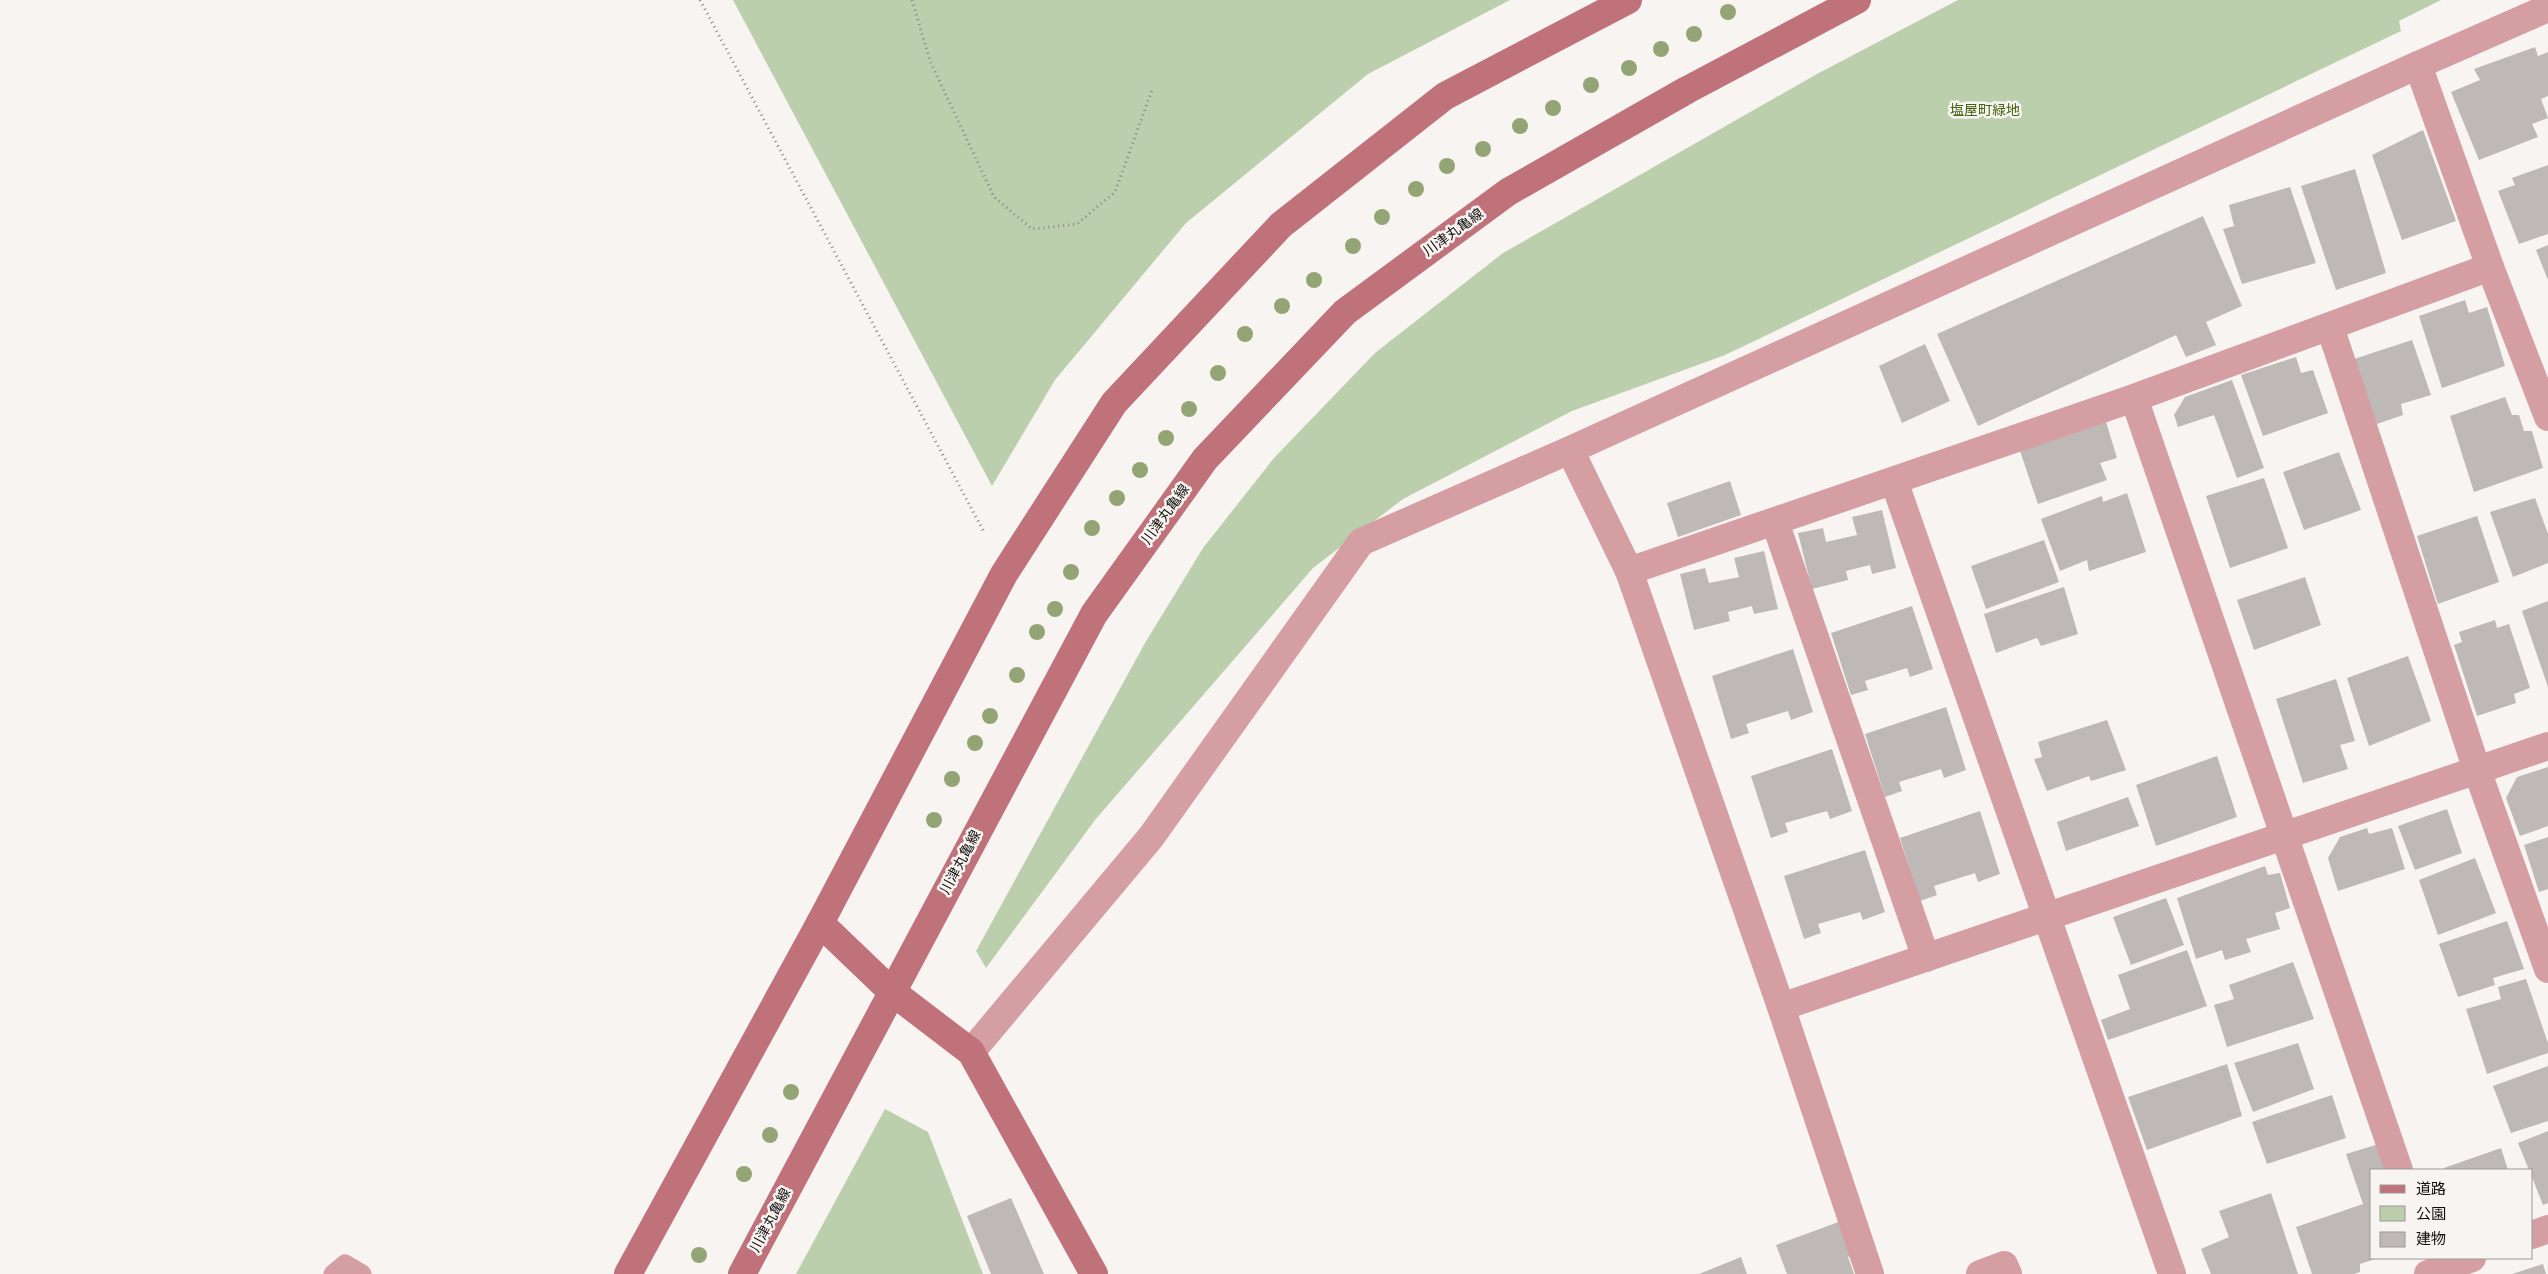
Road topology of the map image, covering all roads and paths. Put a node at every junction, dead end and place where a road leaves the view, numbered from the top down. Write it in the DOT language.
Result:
graph roads {
  1 [pos="700,0"];
  2 [pos="912,0"];
  3 [pos="1628,0"];
  4 [pos="1856,0"];
  5 [pos="2548,8"];
  6 [pos="2418,65"];
  7 [pos="1152,90"];
  8 [pos="2490,267"];
  9 [pos="2330,327"];
  10 [pos="2134,398"];
  11 [pos="2548,417"];
  12 [pos="1570,450"];
  13 [pos="1894,481"];
  14 [pos="1775,522"];
  15 [pos="984,532"];
  16 [pos="1629,571"];
  17 [pos="2548,746"];
  18 [pos="2477,770"];
  19 [pos="2284,834"];
  20 [pos="2047,917"];
  21 [pos="820,923"];
  22 [pos="1926,958"];
  23 [pos="2548,969"];
  24 [pos="891,990"];
  25 [pos="1781,1007"];
  26 [pos="971,1052"];
  27 [pos="2398,1169"];
  28 [pos="2548,1229"];
  29 [pos="2533,1236"];
  30 [pos="2469,1259"];
  31 [pos="2431,1270"];
  32 [pos="333,1274"];
  33 [pos="362,1274"];
  34 [pos="628,1274"];
  35 [pos="742,1274"];
  36 [pos="1094,1274"];
  37 [pos="1870,1274"];
  38 [pos="1980,1274"];
  39 [pos="2008,1274"];
  40 [pos="2172,1274"];
  1 -- 15 [label="path"];
  2 -- 7 [label="path"];
  3 -- 21 [label="main road"];
  4 -- 24 [label="main road, 川津丸亀線"];
  5 -- 6 [label="street"];
  6 -- 8 [label="street"];
  6 -- 12 [label="street"];
  8 -- 9 [label="street"];
  8 -- 11 [label="street"];
  9 -- 10 [label="street"];
  9 -- 18 [label="street"];
  10 -- 13 [label="street"];
  10 -- 19 [label="street"];
  12 -- 16 [label="street"];
  12 -- 26 [label="street"];
  13 -- 14 [label="street"];
  13 -- 20 [label="street"];
  14 -- 16 [label="street"];
  14 -- 22 [label="street"];
  16 -- 25 [label="street"];
  17 -- 18 [label="street"];
  18 -- 19 [label="street"];
  18 -- 23 [label="street"];
  19 -- 20 [label="street"];
  19 -- 27 [label="street"];
  20 -- 22 [label="street"];
  20 -- 40 [label="street"];
  21 -- 24 [label="main road"];
  21 -- 34 [label="main road"];
  22 -- 25 [label="street"];
  24 -- 26 [label="main road"];
  24 -- 35 [label="main road, 川津丸亀線"];
  25 -- 37 [label="street"];
  26 -- 36 [label="main road"];
  28 -- 29 [label="street"];
  30 -- 31 [label="street"];
  32 -- 33 [label="lane"];
  38 -- 39 [label="street"];
}
